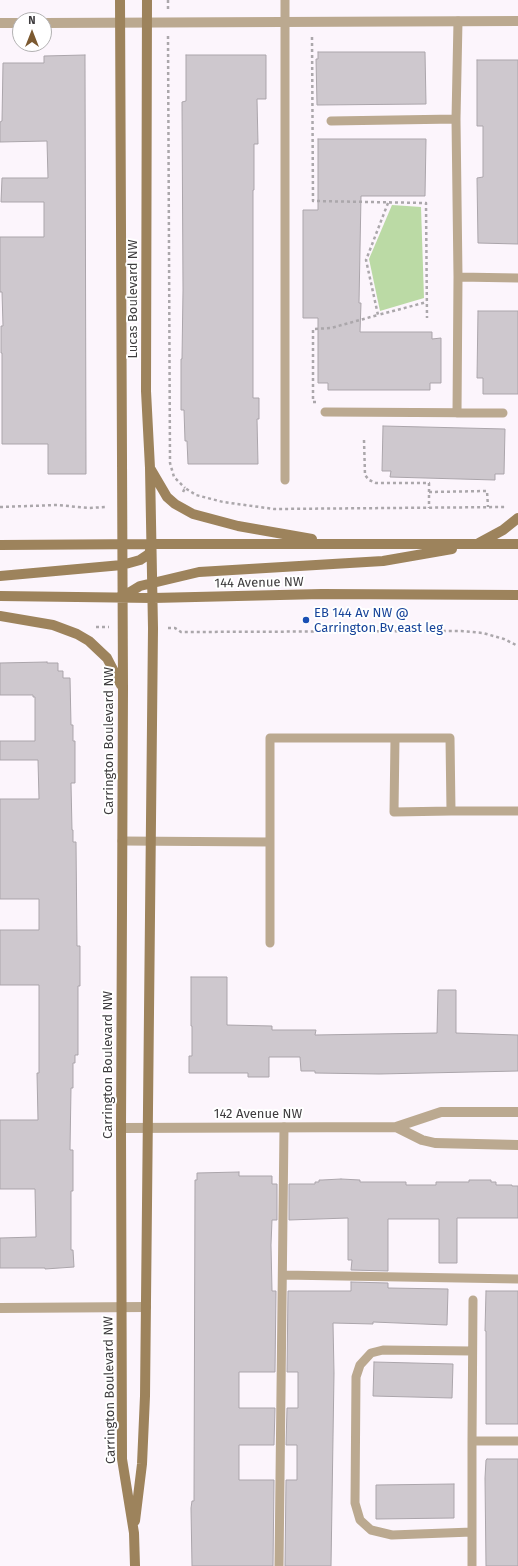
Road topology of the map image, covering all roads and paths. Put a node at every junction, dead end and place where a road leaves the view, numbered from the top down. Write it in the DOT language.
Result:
graph roads {
  1 [pos="120,0"];
  2 [pos="147,0"];
  3 [pos="168,0"];
  4 [pos="285,0"];
  5 [pos="458,20"];
  6 [pos="147,21"];
  7 [pos="168,21"];
  8 [pos="284,21"];
  9 [pos="518,21"];
  10 [pos="52,22"];
  11 [pos="120,22"];
  12 [pos="0,23"];
  13 [pos="12,23"];
  14 [pos="312,37"];
  15 [pos="456,119"];
  16 [pos="331,121"];
  17 [pos="388,203"];
  18 [pos="458,277"];
  19 [pos="518,278"];
  20 [pos="427,302"];
  21 [pos="378,316"];
  22 [pos="427,318"];
  23 [pos="325,412"];
  24 [pos="457,413"];
  25 [pos="503,413"];
  26 [pos="364,440"];
  27 [pos="150,468"];
  28 [pos="285,480"];
  29 [pos="185,488"];
  30 [pos="429,492"];
  31 [pos="181,495"];
  32 [pos="105,506"];
  33 [pos="509,506"];
  34 [pos="0,507"];
  35 [pos="488,507"];
  36 [pos="429,508"];
  37 [pos="518,518"];
  38 [pos="121,544"];
  39 [pos="151,544"];
  40 [pos="339,544"];
  41 [pos="478,544"];
  42 [pos="518,544"];
  43 [pos="0,545"];
  44 [pos="122,565"];
  45 [pos="0,576"];
  46 [pos="152,582"];
  47 [pos="518,595"];
  48 [pos="0,596"];
  49 [pos="122,597"];
  50 [pos="153,598"];
  51 [pos="0,616"];
  52 [pos="176,628"];
  53 [pos="518,646"];
  54 [pos="123,688"];
  55 [pos="395,738"];
  56 [pos="451,811"];
  57 [pos="518,811"];
  58 [pos="122,840"];
  59 [pos="151,842"];
  60 [pos="270,842"];
  61 [pos="270,943"];
  62 [pos="518,1112"];
  63 [pos="284,1127"];
  64 [pos="396,1127"];
  65 [pos="121,1128"];
  66 [pos="148,1128"];
  67 [pos="518,1145"];
  68 [pos="283,1275"];
  69 [pos="518,1279"];
  70 [pos="473,1300"];
  71 [pos="122,1307"];
  72 [pos="146,1307"];
  73 [pos="0,1308"];
  74 [pos="472,1351"];
  75 [pos="472,1441"];
  76 [pos="518,1441"];
  77 [pos="472,1532"];
  78 [pos="134,1533"];
  79 [pos="135,1566"];
  80 [pos="279,1566"];
  81 [pos="472,1566"];
  1 -- 11 [label="street, Lucas Boulevard NW"];
  2 -- 6 [label="street, Lucas Boulevard NW"];
  3 -- 7 [label="path"];
  4 -- 8 [label="lane"];
  5 -- 8 [label="street"];
  5 -- 9 [label="street"];
  5 -- 15 [label="lane"];
  6 -- 7 [label="street"];
  6 -- 11 [label="street"];
  6 -- 27 [label="street, Lucas Boulevard NW"];
  7 -- 8 [label="street"];
  7 -- 29 [label="path"];
  8 -- 28 [label="lane"];
  10 -- 11 [label="street"];
  11 -- 38 [label="street, Lucas Boulevard NW"];
  12 -- 13 [label="street"];
  14 -- 17 [label="path"];
  15 -- 16 [label="lane"];
  15 -- 18 [label="lane"];
  17 -- 20 [label="path"];
  17 -- 21 [label="path"];
  18 -- 19 [label="lane"];
  18 -- 24 [label="lane"];
  20 -- 21 [label="path"];
  20 -- 22 [label="path"];
  21 -- 23 [label="path"];
  23 -- 24 [label="lane"];
  24 -- 25 [label="lane"];
  26 -- 30 [label="path"];
  27 -- 39 [label="street, Lucas Boulevard NW"];
  27 -- 40 [label="street"];
  29 -- 31 [label="path"];
  29 -- 36 [label="path"];
  30 -- 35 [label="path"];
  30 -- 36 [label="path"];
  32 -- 34 [label="path"];
  33 -- 35 [label="path"];
  35 -- 36 [label="path"];
  37 -- 41 [label="street"];
  38 -- 39 [label="street"];
  38 -- 43 [label="street"];
  38 -- 44 [label="street, Lucas Boulevard NW"];
  39 -- 40 [label="street"];
  39 -- 44 [label="street"];
  39 -- 46 [label="street, Lucas Boulevard NW"];
  40 -- 41 [label="street"];
  41 -- 42 [label="street"];
  41 -- 46 [label="street"];
  44 -- 45 [label="street"];
  44 -- 49 [label="street, Lucas Boulevard NW"];
  46 -- 49 [label="street"];
  46 -- 50 [label="street, Lucas Boulevard NW"];
  47 -- 50 [label="street, 144 Avenue NW"];
  48 -- 49 [label="street, 144 Avenue NW"];
  49 -- 50 [label="street, 144 Avenue NW"];
  49 -- 54 [label="street, Carrington Boulevard NW"];
  50 -- 59 [label="street, Carrington Boulevard NW"];
  51 -- 54 [label="street"];
  52 -- 53 [label="path"];
  54 -- 58 [label="street, Carrington Boulevard NW"];
  55 -- 56 [label="lane"];
  55 -- 56 [label="lane"];
  55 -- 60 [label="lane"];
  56 -- 57 [label="lane"];
  58 -- 59 [label="lane"];
  58 -- 65 [label="street, Carrington Boulevard NW"];
  59 -- 60 [label="lane"];
  59 -- 66 [label="street, Carrington Boulevard NW"];
  60 -- 61 [label="lane"];
  62 -- 64 [label="street, 142 Avenue NW"];
  63 -- 64 [label="street, 142 Avenue NW"];
  63 -- 66 [label="street, 142 Avenue NW"];
  63 -- 68 [label="lane"];
  64 -- 67 [label="street, 142 Avenue NW"];
  65 -- 66 [label="street, 142 Avenue NW"];
  65 -- 71 [label="street, Carrington Boulevard NW"];
  66 -- 72 [label="street, Carrington Boulevard NW"];
  68 -- 69 [label="lane"];
  68 -- 80 [label="lane"];
  70 -- 74 [label="lane"];
  71 -- 72 [label="street"];
  71 -- 73 [label="street"];
  71 -- 78 [label="street, Carrington Boulevard NW"];
  72 -- 78 [label="street, Carrington Boulevard NW"];
  74 -- 75 [label="lane"];
  74 -- 77 [label="lane"];
  75 -- 76 [label="lane"];
  75 -- 77 [label="lane"];
  77 -- 81 [label="lane"];
  78 -- 79 [label="street, Carrington Boulevard NW"];
}
